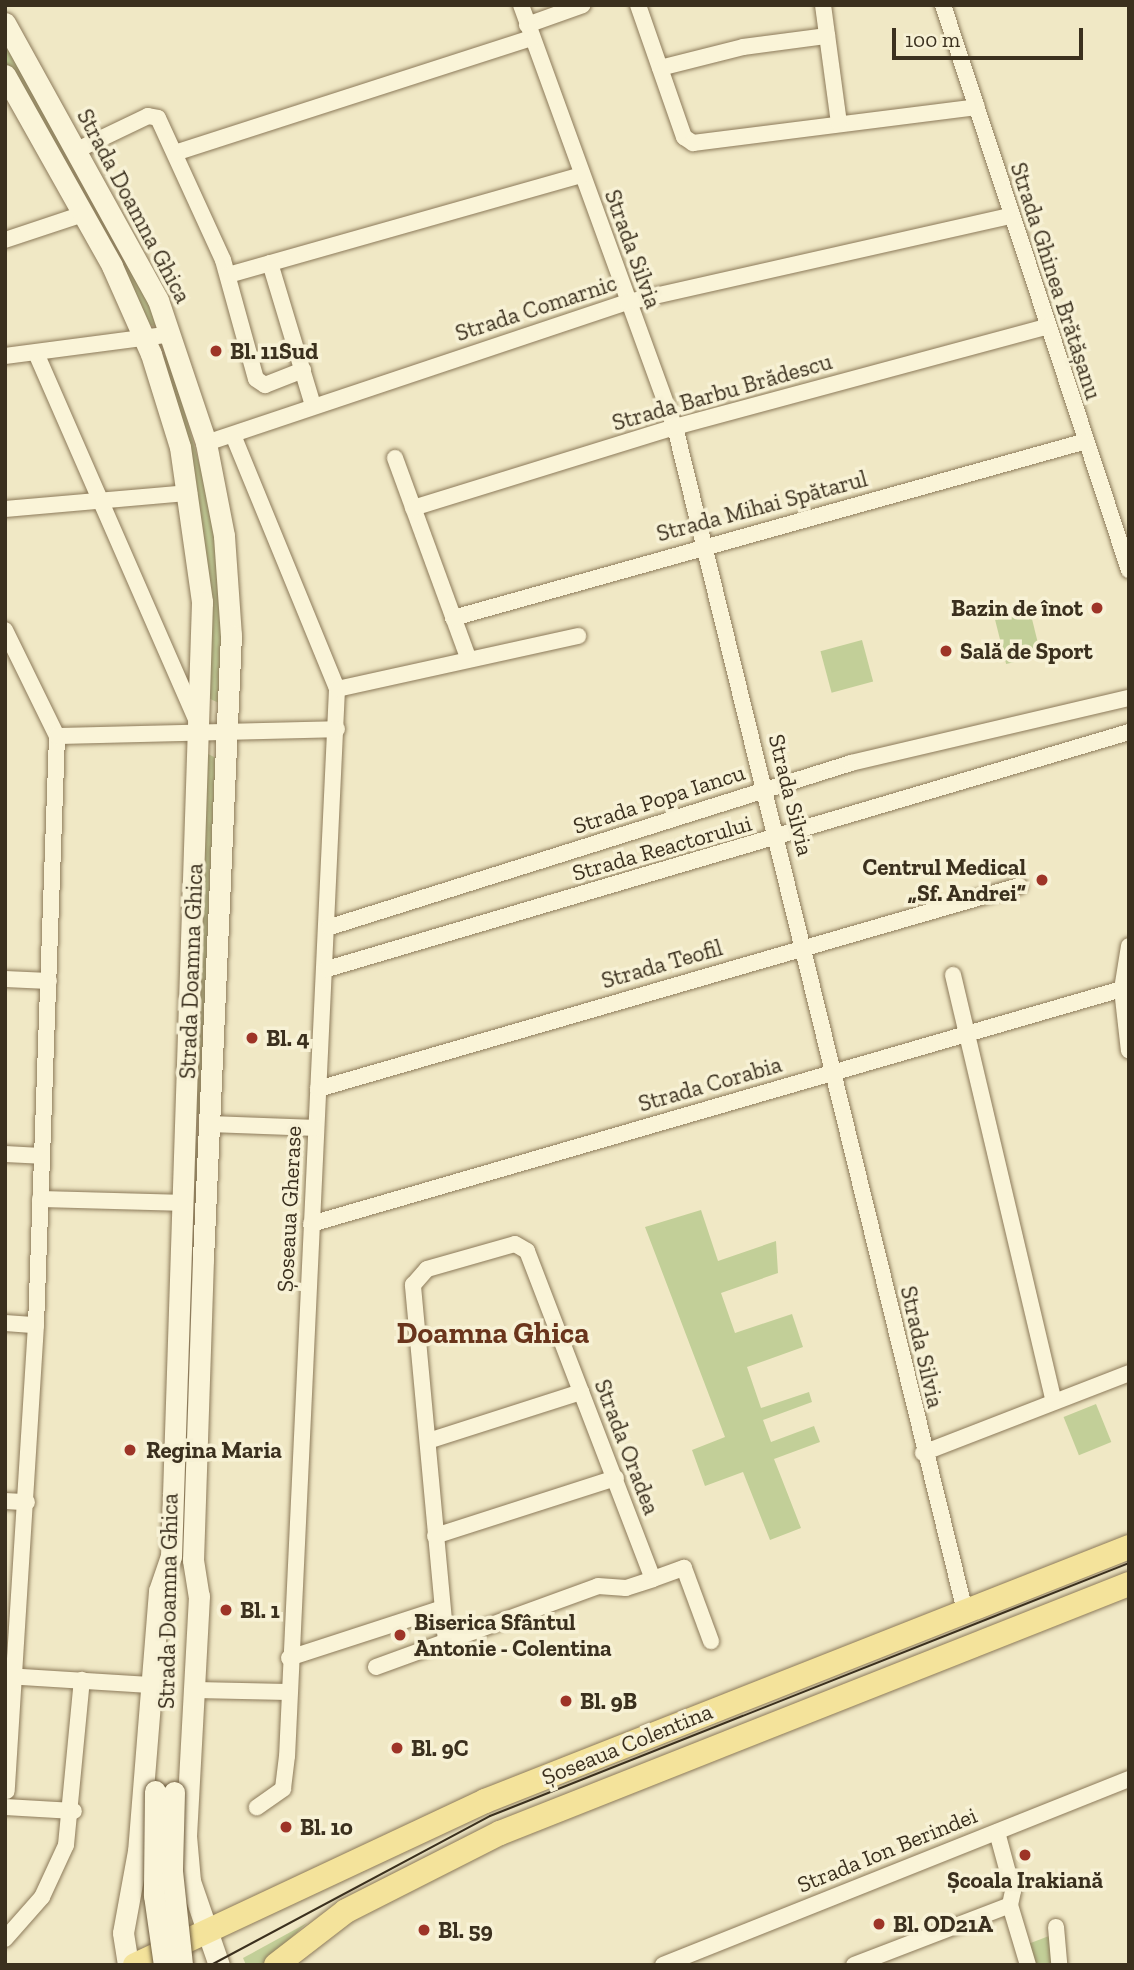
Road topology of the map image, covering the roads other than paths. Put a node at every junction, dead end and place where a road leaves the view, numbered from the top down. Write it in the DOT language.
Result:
graph roads {
  1 [pos="521,5"];
  2 [pos="583,5"];
  3 [pos="638,5"];
  4 [pos="823,5"];
  5 [pos="943,5"];
  6 [pos="530,31"];
  7 [pos="8,33"];
  8 [pos="827,36"];
  9 [pos="660,68"];
  10 [pos="5,75"];
  11 [pos="976,107"];
  12 [pos="839,122"];
  13 [pos="75,151"];
  14 [pos="175,153"];
  15 [pos="582,175"];
  16 [pos="83,214"];
  17 [pos="1011,216"];
  18 [pos="5,240"];
  19 [pos="270,264"];
  20 [pos="228,275"];
  21 [pos="628,302"];
  22 [pos="1046,327"];
  23 [pos="171,334"];
  24 [pos="145,341"];
  25 [pos="36,354"];
  26 [pos="5,356"];
  27 [pos="303,370"];
  28 [pos="313,405"];
  29 [pos="675,427"];
  30 [pos="233,435"];
  31 [pos="1083,442"];
  32 [pos="206,443"];
  33 [pos="394,458"];
  34 [pos="189,493"];
  35 [pos="101,501"];
  36 [pos="413,508"];
  37 [pos="5,509"];
  38 [pos="706,544"];
  39 [pos="1129,570"];
  40 [pos="453,618"];
  41 [pos="5,630"];
  42 [pos="578,636"];
  43 [pos="468,657"];
  44 [pos="337,690"];
  45 [pos="1129,698"];
  46 [pos="227,729"];
  47 [pos="337,729"];
  48 [pos="200,730"];
  49 [pos="1129,732"];
  50 [pos="57,736"];
  51 [pos="766,789"];
  52 [pos="778,838"];
  53 [pos="1019,886"];
  54 [pos="330,927"];
  55 [pos="804,946"];
  56 [pos="1129,946"];
  57 [pos="327,969"];
  58 [pos="953,975"];
  59 [pos="5,979"];
  60 [pos="49,981"];
  61 [pos="1122,989"];
  62 [pos="967,1033"];
  63 [pos="1129,1051"];
  64 [pos="833,1073"];
  65 [pos="318,1089"];
  66 [pos="211,1124"];
  67 [pos="316,1128"];
  68 [pos="5,1154"];
  69 [pos="41,1156"];
  70 [pos="40,1199"];
  71 [pos="179,1203"];
  72 [pos="311,1224"];
  73 [pos="5,1323"];
  74 [pos="36,1325"];
  75 [pos="1129,1373"];
  76 [pos="581,1392"];
  77 [pos="1054,1401"];
  78 [pos="428,1441"];
  79 [pos="923,1453"];
  80 [pos="616,1478"];
  81 [pos="5,1501"];
  82 [pos="27,1502"];
  83 [pos="435,1536"];
  84 [pos="1129,1547"];
  85 [pos="171,1556"];
  86 [pos="193,1560"];
  87 [pos="653,1579"];
  88 [pos="1129,1584"];
  89 [pos="440,1609"];
  90 [pos="965,1611"];
  91 [pos="711,1641"];
  92 [pos="446,1642"];
  93 [pos="289,1658"];
  94 [pos="376,1667"];
  95 [pos="11,1676"];
  96 [pos="82,1680"];
  97 [pos="150,1685"];
  98 [pos="196,1690"];
  99 [pos="288,1692"];
  100 [pos="1129,1779"];
  101 [pos="164,1791"];
  102 [pos="6,1799"];
  103 [pos="257,1807"];
  104 [pos="74,1811"];
  105 [pos="997,1832"];
  106 [pos="1010,1905"];
  107 [pos="1056,1927"];
  108 [pos="208,1934"];
  109 [pos="5,1939"];
  110 [pos="128,1965"];
  111 [pos="135,1965"];
  112 [pos="164,1965"];
  113 [pos="182,1965"];
  114 [pos="219,1965"];
  115 [pos="276,1965"];
  116 [pos="663,1965"];
  117 [pos="854,1965"];
  118 [pos="1028,1965"];
  119 [pos="1059,1965"];
  1 -- 6 [label="street, Strada Silvia"];
  2 -- 6 [label="street"];
  3 -- 9 [label="street"];
  4 -- 8 [label="street"];
  5 -- 11 [label="street, Strada Ghinea Brătășanu"];
  6 -- 14 [label="street"];
  6 -- 15 [label="street, Strada Silvia"];
  7 -- 13 [label="main road, Strada Doamna Ghica"];
  8 -- 9 [label="street"];
  8 -- 12 [label="street"];
  9 -- 12 [label="street"];
  10 -- 16 [label="main road, Strada Doamna Ghica"];
  11 -- 12 [label="street"];
  11 -- 17 [label="street, Strada Ghinea Brătășanu"];
  13 -- 14 [label="street"];
  13 -- 23 [label="main road, Strada Doamna Ghica"];
  14 -- 20 [label="street"];
  15 -- 19 [label="street"];
  15 -- 21 [label="street, Strada Silvia"];
  16 -- 18 [label="street"];
  16 -- 24 [label="main road, Strada Doamna Ghica"];
  17 -- 21 [label="street, Strada Comarnic"];
  17 -- 22 [label="street, Strada Ghinea Brătășanu"];
  19 -- 20 [label="street"];
  19 -- 27 [label="street"];
  20 -- 27 [label="street"];
  21 -- 28 [label="street, Strada Comarnic"];
  21 -- 29 [label="street, Strada Silvia"];
  22 -- 29 [label="street, Strada Barbu Brădescu"];
  22 -- 31 [label="street, Strada Ghinea Brătășanu"];
  23 -- 24 [label="street"];
  23 -- 32 [label="main road, Strada Doamna Ghica"];
  24 -- 25 [label="street"];
  24 -- 34 [label="main road, Strada Doamna Ghica"];
  25 -- 26 [label="street"];
  25 -- 35 [label="street"];
  27 -- 28 [label="street"];
  28 -- 30 [label="street, Strada Comarnic"];
  29 -- 36 [label="street, Strada Barbu Brădescu"];
  29 -- 38 [label="street, Strada Silvia"];
  30 -- 32 [label="street, Strada Comarnic"];
  30 -- 44 [label="street, Șoseaua Gherase"];
  31 -- 38 [label="street, Strada Mihai Spătarul"];
  31 -- 39 [label="street, Strada Ghinea Brătășanu"];
  32 -- 46 [label="main road, Strada Doamna Ghica"];
  33 -- 36 [label="street"];
  34 -- 35 [label="street"];
  34 -- 48 [label="main road, Strada Doamna Ghica"];
  35 -- 37 [label="street"];
  35 -- 48 [label="street"];
  36 -- 40 [label="street"];
  38 -- 40 [label="street, Strada Mihai Spătarul"];
  38 -- 51 [label="street, Strada Silvia"];
  40 -- 43 [label="street"];
  41 -- 50 [label="street"];
  42 -- 43 [label="street"];
  43 -- 44 [label="street"];
  44 -- 47 [label="street, Șoseaua Gherase"];
  45 -- 51 [label="street, Strada Popa Iancu"];
  46 -- 47 [label="street"];
  46 -- 48 [label="street"];
  46 -- 66 [label="main road, Strada Doamna Ghica"];
  47 -- 54 [label="street, Șoseaua Gherase"];
  48 -- 50 [label="street"];
  48 -- 71 [label="main road, Strada Doamna Ghica"];
  49 -- 52 [label="street, Strada Reactorului"];
  50 -- 60 [label="street"];
  51 -- 52 [label="street, Strada Silvia"];
  51 -- 54 [label="street, Strada Popa Iancu"];
  52 -- 55 [label="street, Strada Silvia"];
  52 -- 57 [label="street, Strada Reactorului"];
  53 -- 55 [label="street, Strada Teofil"];
  54 -- 57 [label="street, Șoseaua Gherase"];
  55 -- 64 [label="street, Strada Silvia"];
  55 -- 65 [label="street, Strada Teofil"];
  56 -- 61 [label="street"];
  57 -- 65 [label="street, Șoseaua Gherase"];
  58 -- 62 [label="street"];
  59 -- 60 [label="street"];
  60 -- 69 [label="street"];
  61 -- 62 [label="street, Strada Corabia"];
  61 -- 63 [label="street"];
  62 -- 64 [label="street, Strada Corabia"];
  62 -- 77 [label="street"];
  64 -- 72 [label="street, Strada Corabia"];
  64 -- 79 [label="street, Strada Silvia"];
  65 -- 67 [label="street, Șoseaua Gherase"];
  66 -- 67 [label="street"];
  66 -- 86 [label="main road, Strada Doamna Ghica"];
  67 -- 72 [label="street, Șoseaua Gherase"];
  68 -- 69 [label="street"];
  69 -- 70 [label="street"];
  70 -- 71 [label="street"];
  70 -- 74 [label="street"];
  71 -- 85 [label="main road, Strada Doamna Ghica"];
  72 -- 93 [label="street, Șoseaua Gherase"];
  73 -- 74 [label="street"];
  74 -- 82 [label="street"];
  75 -- 77 [label="street"];
  76 -- 78 [label="street"];
  76 -- 78 [label="street, Strada Oradea"];
  76 -- 80 [label="street, Strada Oradea"];
  77 -- 79 [label="street"];
  78 -- 83 [label="street, Strada Oradea"];
  79 -- 90 [label="street, Strada Silvia"];
  80 -- 83 [label="street"];
  80 -- 87 [label="street, Strada Oradea"];
  81 -- 82 [label="street"];
  82 -- 95 [label="street"];
  83 -- 89 [label="street, Strada Oradea"];
  84 -- 90 [label="main road, Șoseaua Colentina"];
  85 -- 97 [label="main road, Strada Doamna Ghica"];
  85 -- 101 [label="main road"];
  86 -- 98 [label="main road, Strada Doamna Ghica"];
  86 -- 101 [label="main road"];
  87 -- 91 [label="street"];
  87 -- 92 [label="street"];
  88 -- 115 [label="main road, Șoseaua Colentina"];
  89 -- 92 [label="street, Strada Oradea"];
  89 -- 93 [label="street"];
  90 -- 108 [label="main road, Șoseaua Colentina"];
  92 -- 94 [label="street"];
  93 -- 99 [label="street, Șoseaua Gherase"];
  95 -- 96 [label="street"];
  95 -- 102 [label="street"];
  96 -- 97 [label="street"];
  96 -- 104 [label="street"];
  97 -- 110 [label="main road, Strada Doamna Ghica"];
  98 -- 99 [label="street"];
  98 -- 108 [label="main road, Strada Doamna Ghica"];
  99 -- 103 [label="street, Șoseaua Gherase"];
  100 -- 105 [label="street, Strada Ion Berindei"];
  101 -- 112 [label="main road, bridge"];
  101 -- 113 [label="main road, bridge"];
  102 -- 104 [label="street"];
  104 -- 109 [label="street"];
  105 -- 106 [label="street"];
  105 -- 116 [label="street, Strada Ion Berindei"];
  106 -- 117 [label="street"];
  106 -- 118 [label="street"];
  107 -- 119 [label="street"];
  108 -- 111 [label="main road, Șoseaua Colentina"];
  108 -- 114 [label="main road, Strada Doamna Ghica"];
}
